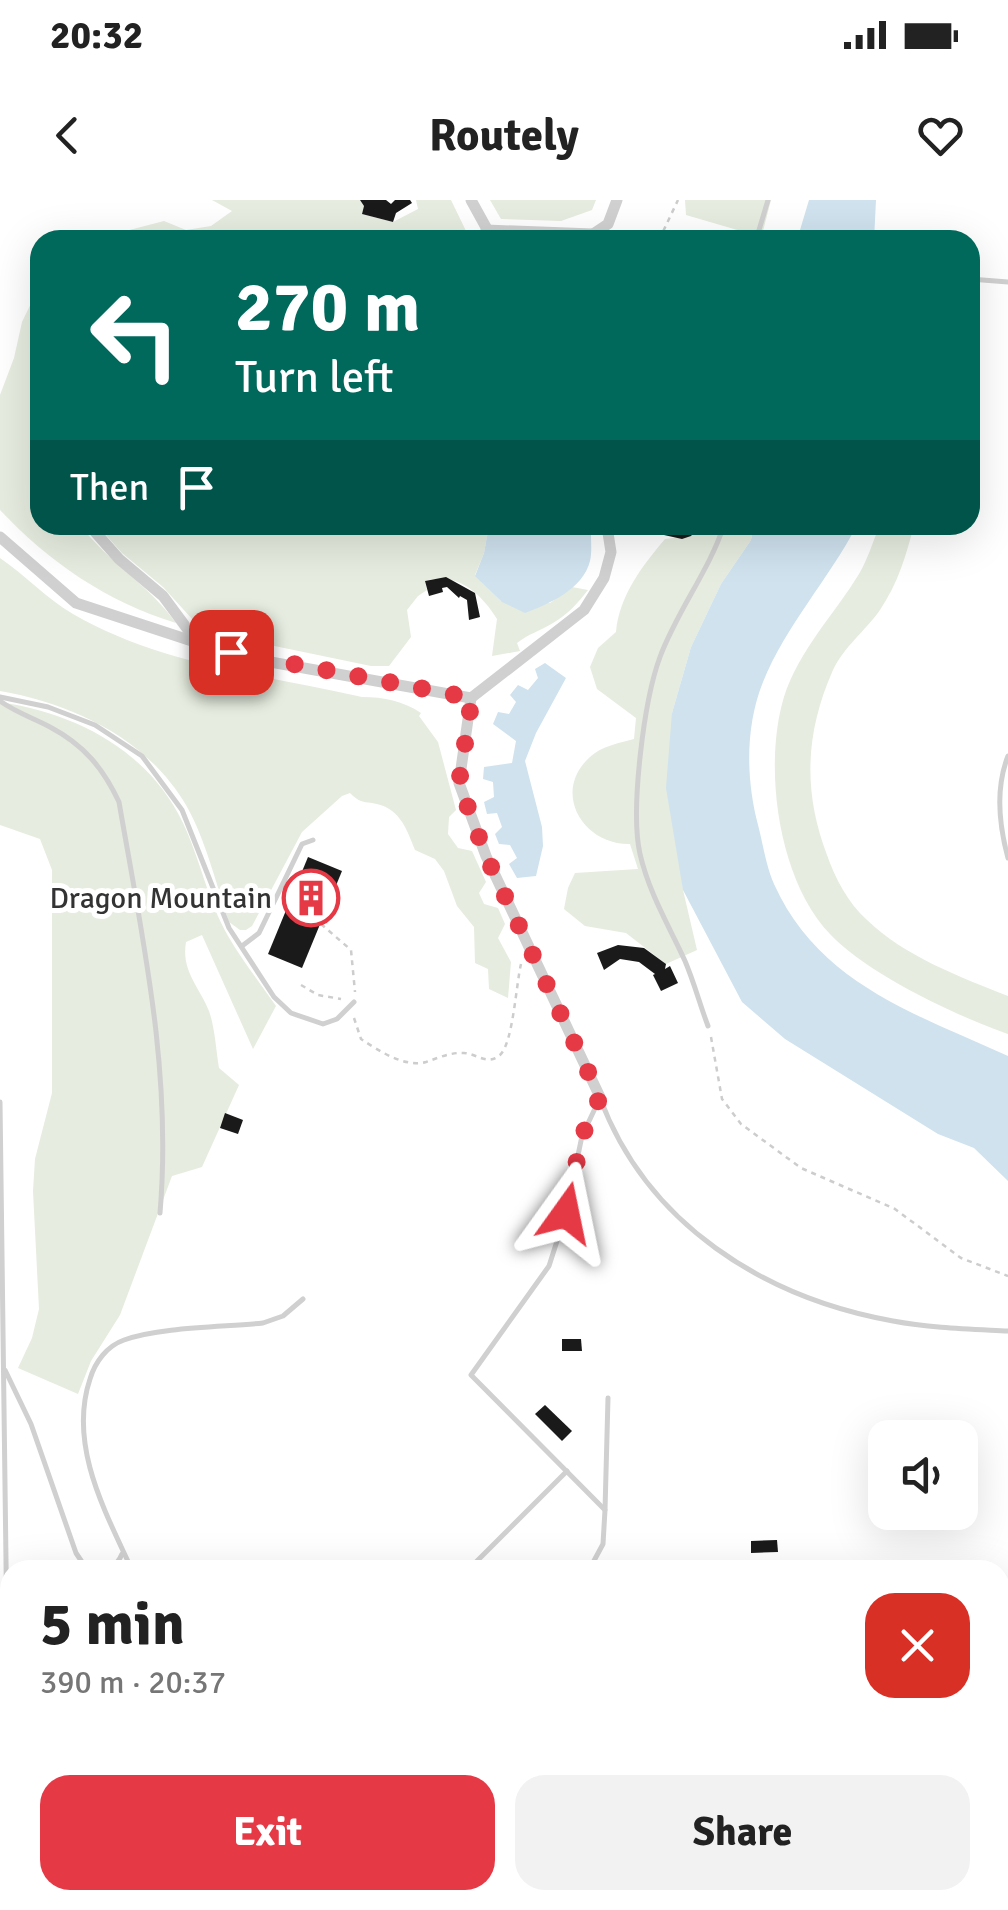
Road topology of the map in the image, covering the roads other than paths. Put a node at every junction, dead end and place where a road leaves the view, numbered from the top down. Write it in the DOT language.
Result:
graph roads {
  1 [pos="471,200"];
  2 [pos="617,200"];
  3 [pos="768,200"];
  4 [pos="487,230"];
  5 [pos="599,230"];
  6 [pos="759,230"];
  7 [pos="980,279"];
  8 [pos="1008,282"];
  9 [pos="98,535"];
  10 [pos="608,535"];
  11 [pos="721,535"];
  12 [pos="0,537"];
  13 [pos="198,644"];
  14 [pos="472,698"];
  15 [pos="0,699"];
  16 [pos="1008,756"];
  17 [pos="313,840"];
  18 [pos="1008,858"];
  19 [pos="242,946"];
  20 [pos="354,1002"];
  21 [pos="708,1026"];
  22 [pos="600,1097"];
  23 [pos="0,1102"];
  24 [pos="160,1213"];
  25 [pos="302,1298"];
  26 [pos="1008,1331"];
  27 [pos="4,1367"];
  28 [pos="608,1398"];
  29 [pos="2,1423"];
  30 [pos="567,1471"];
  31 [pos="604,1510"];
  32 [pos="124,1552"];
  33 [pos="4,1560"];
  34 [pos="83,1560"];
  35 [pos="120,1560"];
  36 [pos="128,1560"];
  37 [pos="478,1560"];
  38 [pos="594,1560"];
  1 -- 4 [label="street"];
  2 -- 5 [label="street"];
  3 -- 6 [label="lane"];
  7 -- 8 [label="lane"];
  9 -- 13 [label="street"];
  10 -- 14 [label="street"];
  11 -- 21 [label="lane"];
  12 -- 13 [label="street"];
  13 -- 14 [label="street"];
  14 -- 22 [label="street"];
  15 -- 19 [label="lane"];
  15 -- 24 [label="lane"];
  16 -- 18 [label="lane"];
  17 -- 19 [label="lane"];
  19 -- 20 [label="lane"];
  22 -- 26 [label="lane"];
  22 -- 30 [label="lane"];
  23 -- 27 [label="lane"];
  25 -- 32 [label="lane"];
  27 -- 29 [label="lane"];
  27 -- 34 [label="lane"];
  28 -- 31 [label="lane"];
  29 -- 33 [label="lane"];
  30 -- 31 [label="lane"];
  30 -- 37 [label="lane"];
  31 -- 38 [label="lane"];
  32 -- 35 [label="lane"];
  32 -- 36 [label="lane"];
}
